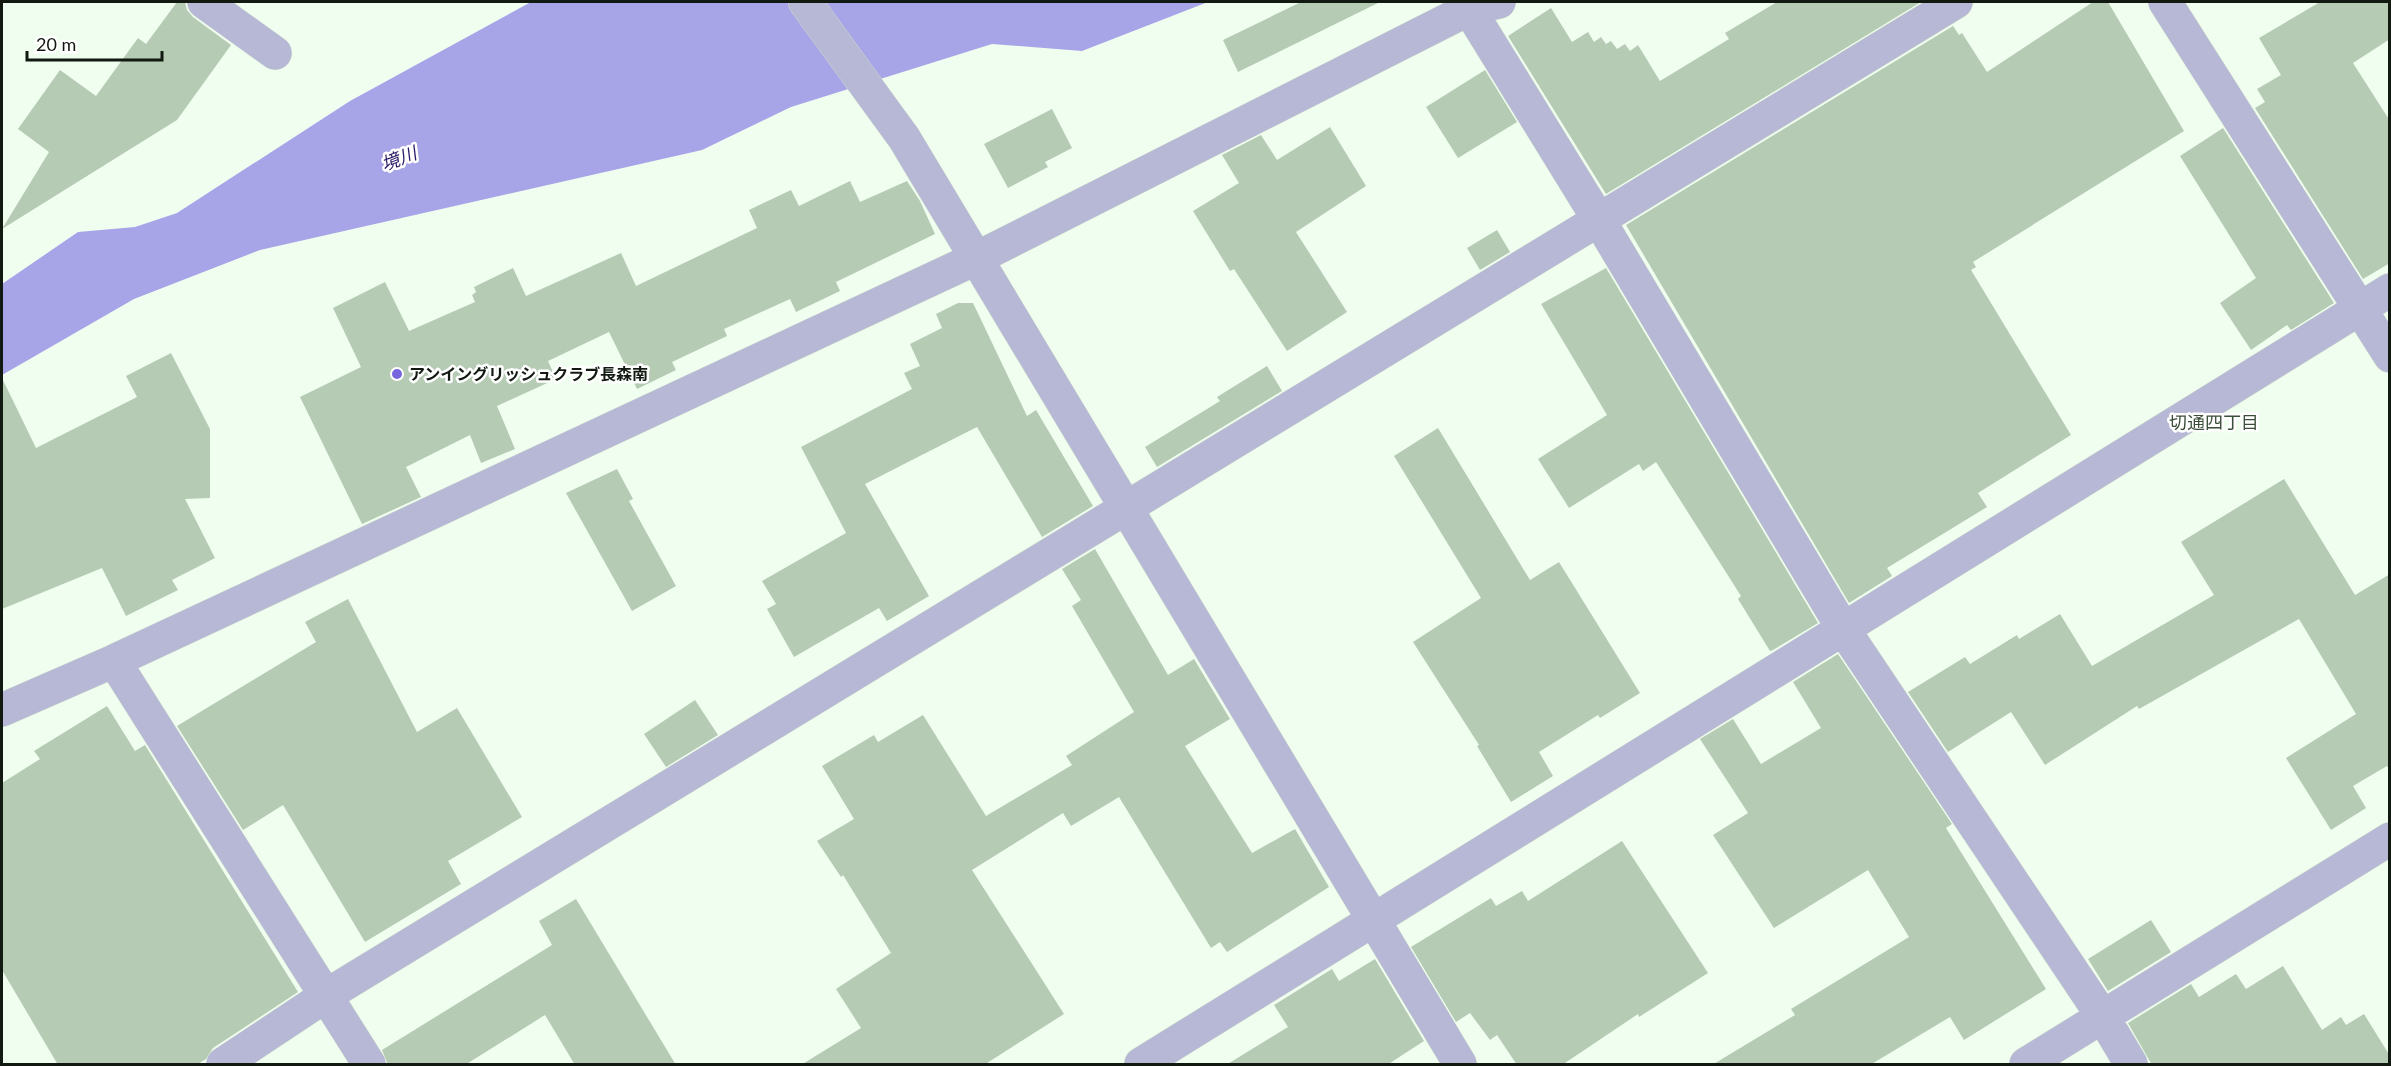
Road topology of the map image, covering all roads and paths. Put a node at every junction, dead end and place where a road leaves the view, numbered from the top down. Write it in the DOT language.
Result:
graph roads {
  1 [pos="204,2"];
  2 [pos="805,2"];
  3 [pos="1956,2"];
  4 [pos="2165,2"];
  5 [pos="1484,5"];
  6 [pos="275,53"];
  7 [pos="1599,220"];
  8 [pos="976,258"];
  9 [pos="2390,290"];
  10 [pos="2360,309"];
  11 [pos="2390,356"];
  12 [pos="1126,508"];
  13 [pos="1842,627"];
  14 [pos="114,662"];
  15 [pos="2,710"];
  16 [pos="2390,839"];
  17 [pos="1374,921"];
  18 [pos="327,995"];
  19 [pos="2103,1017"];
  20 [pos="222,1065"];
  21 [pos="369,1065"];
  22 [pos="1141,1065"];
  23 [pos="1460,1065"];
  24 [pos="2026,1065"];
  25 [pos="2131,1065"];
  1 -- 6 [label="street"];
  2 -- 8 [label="street"];
  3 -- 7 [label="street"];
  4 -- 10 [label="street"];
  5 -- 7 [label="street"];
  5 -- 8 [label="street"];
  7 -- 12 [label="street"];
  7 -- 13 [label="street"];
  8 -- 12 [label="street"];
  8 -- 14 [label="street"];
  9 -- 10 [label="street"];
  10 -- 11 [label="street"];
  10 -- 13 [label="street"];
  12 -- 17 [label="street"];
  12 -- 18 [label="street"];
  13 -- 17 [label="street"];
  13 -- 19 [label="street"];
  14 -- 15 [label="street"];
  14 -- 18 [label="street"];
  16 -- 19 [label="street"];
  17 -- 22 [label="street"];
  17 -- 23 [label="street"];
  18 -- 20 [label="street"];
  18 -- 21 [label="street"];
  19 -- 24 [label="street"];
  19 -- 25 [label="street"];
}
